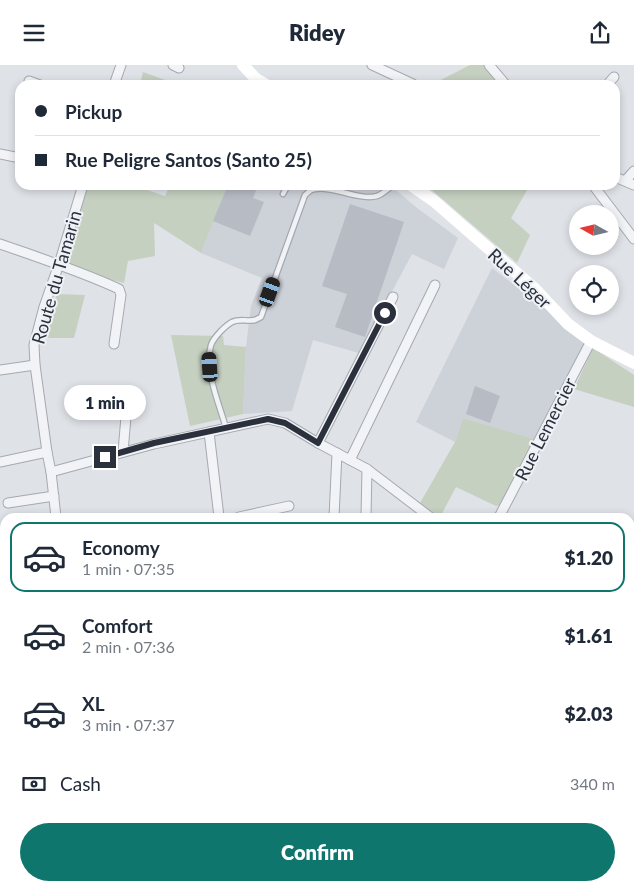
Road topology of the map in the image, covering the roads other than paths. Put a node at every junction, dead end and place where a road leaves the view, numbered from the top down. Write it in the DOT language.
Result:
graph roads {
  1 [pos="121,65"];
  2 [pos="243,65"];
  3 [pos="372,65"];
  4 [pos="489,65"];
  5 [pos="614,77"];
  6 [pos="116,80"];
  7 [pos="258,80"];
  8 [pos="404,80"];
  9 [pos="502,80"];
  10 [pos="611,80"];
  11 [pos="0,154"];
  12 [pos="15,157"];
  13 [pos="634,171"];
  14 [pos="630,183"];
  15 [pos="81,190"];
  16 [pos="285,190"];
  17 [pos="312,190"];
  18 [pos="329,190"];
  19 [pos="387,190"];
  20 [pos="418,190"];
  21 [pos="597,190"];
  22 [pos="283,194"];
  23 [pos="634,239"];
  24 [pos="0,244"];
  25 [pos="59,264"];
  26 [pos="435,285"];
  27 [pos="393,297"];
  28 [pos="591,341"];
  29 [pos="114,344"];
  30 [pos="634,363"];
  31 [pos="35,365"];
  32 [pos="0,370"];
  33 [pos="128,393"];
  34 [pos="226,428"];
  35 [pos="208,432"];
  36 [pos="318,443"];
  37 [pos="47,451"];
  38 [pos="123,452"];
  39 [pos="337,453"];
  40 [pos="350,460"];
  41 [pos="0,462"];
  42 [pos="367,469"];
  43 [pos="51,472"];
  44 [pos="54,496"];
  45 [pos="8,503"];
  46 [pos="289,506"];
  47 [pos="56,513"];
  48 [pos="218,513"];
  49 [pos="257,513"];
  50 [pos="334,513"];
  51 [pos="366,513"];
  52 [pos="425,513"];
  53 [pos="501,513"];
  1 -- 6 [label="street"];
  2 -- 7 [label="street"];
  3 -- 8 [label="street"];
  4 -- 9 [label="street"];
  5 -- 10 [label="street"];
  11 -- 12 [label="street"];
  13 -- 14 [label="street"];
  15 -- 25 [label="street, Route du Tamarin"];
  16 -- 22 [label="lane"];
  17 -- 34 [label="lane"];
  18 -- 19 [label="lane"];
  20 -- 28 [label="street, Rue Léger"];
  21 -- 23 [label="street"];
  24 -- 25 [label="street"];
  25 -- 29 [label="street"];
  25 -- 31 [label="street, Route du Tamarin"];
  26 -- 40 [label="street"];
  27 -- 36 [label="street"];
  28 -- 30 [label="street, Rue Léger"];
  28 -- 53 [label="street, Rue Lemercier"];
  31 -- 32 [label="street"];
  31 -- 37 [label="street, Route du Tamarin"];
  33 -- 38 [label="street"];
  34 -- 35 [label="street"];
  34 -- 36 [label="street"];
  35 -- 38 [label="street"];
  35 -- 48 [label="street"];
  36 -- 39 [label="street"];
  37 -- 41 [label="street"];
  37 -- 43 [label="street, Route du Tamarin"];
  38 -- 43 [label="street"];
  39 -- 40 [label="street"];
  39 -- 50 [label="street"];
  40 -- 42 [label="street"];
  42 -- 51 [label="street"];
  42 -- 52 [label="street"];
  43 -- 44 [label="street, Route du Tamarin"];
  44 -- 45 [label="street"];
  44 -- 47 [label="street, Route du Tamarin"];
  46 -- 49 [label="street"];
}
